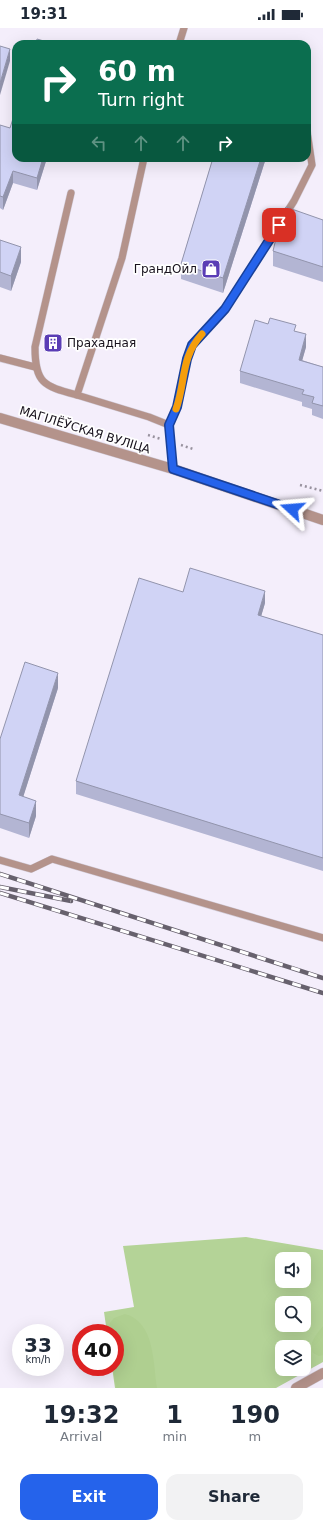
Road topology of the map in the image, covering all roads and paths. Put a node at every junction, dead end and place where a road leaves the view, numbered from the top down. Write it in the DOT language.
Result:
graph roads {
  1 [pos="184,28"];
  2 [pos="180,40"];
  3 [pos="311,158"];
  4 [pos="143,162"];
  5 [pos="71,193"];
  6 [pos="0,358"];
  7 [pos="35,367"];
  8 [pos="77,395"];
  9 [pos="0,418"];
  10 [pos="169,425"];
  11 [pos="173,469"];
  12 [pos="300,485"];
  13 [pos="323,491"];
  14 [pos="323,520"];
  15 [pos="0,860"];
  16 [pos="323,938"];
  17 [pos="323,1373"];
  18 [pos="296,1388"];
  1 -- 2 [label="lane"];
  3 -- 10 [label="lane"];
  4 -- 8 [label="lane"];
  5 -- 7 [label="lane"];
  6 -- 7 [label="lane"];
  7 -- 8 [label="lane"];
  8 -- 10 [label="lane"];
  9 -- 11 [label="street, МАГІЛЁЎСКАЯ ВУЛІЦА"];
  10 -- 11 [label="lane"];
  11 -- 14 [label="street, МАГІЛЁЎСКАЯ ВУЛІЦА"];
  12 -- 13 [label="path"];
  15 -- 16 [label="lane"];
  17 -- 18 [label="street"];
}
